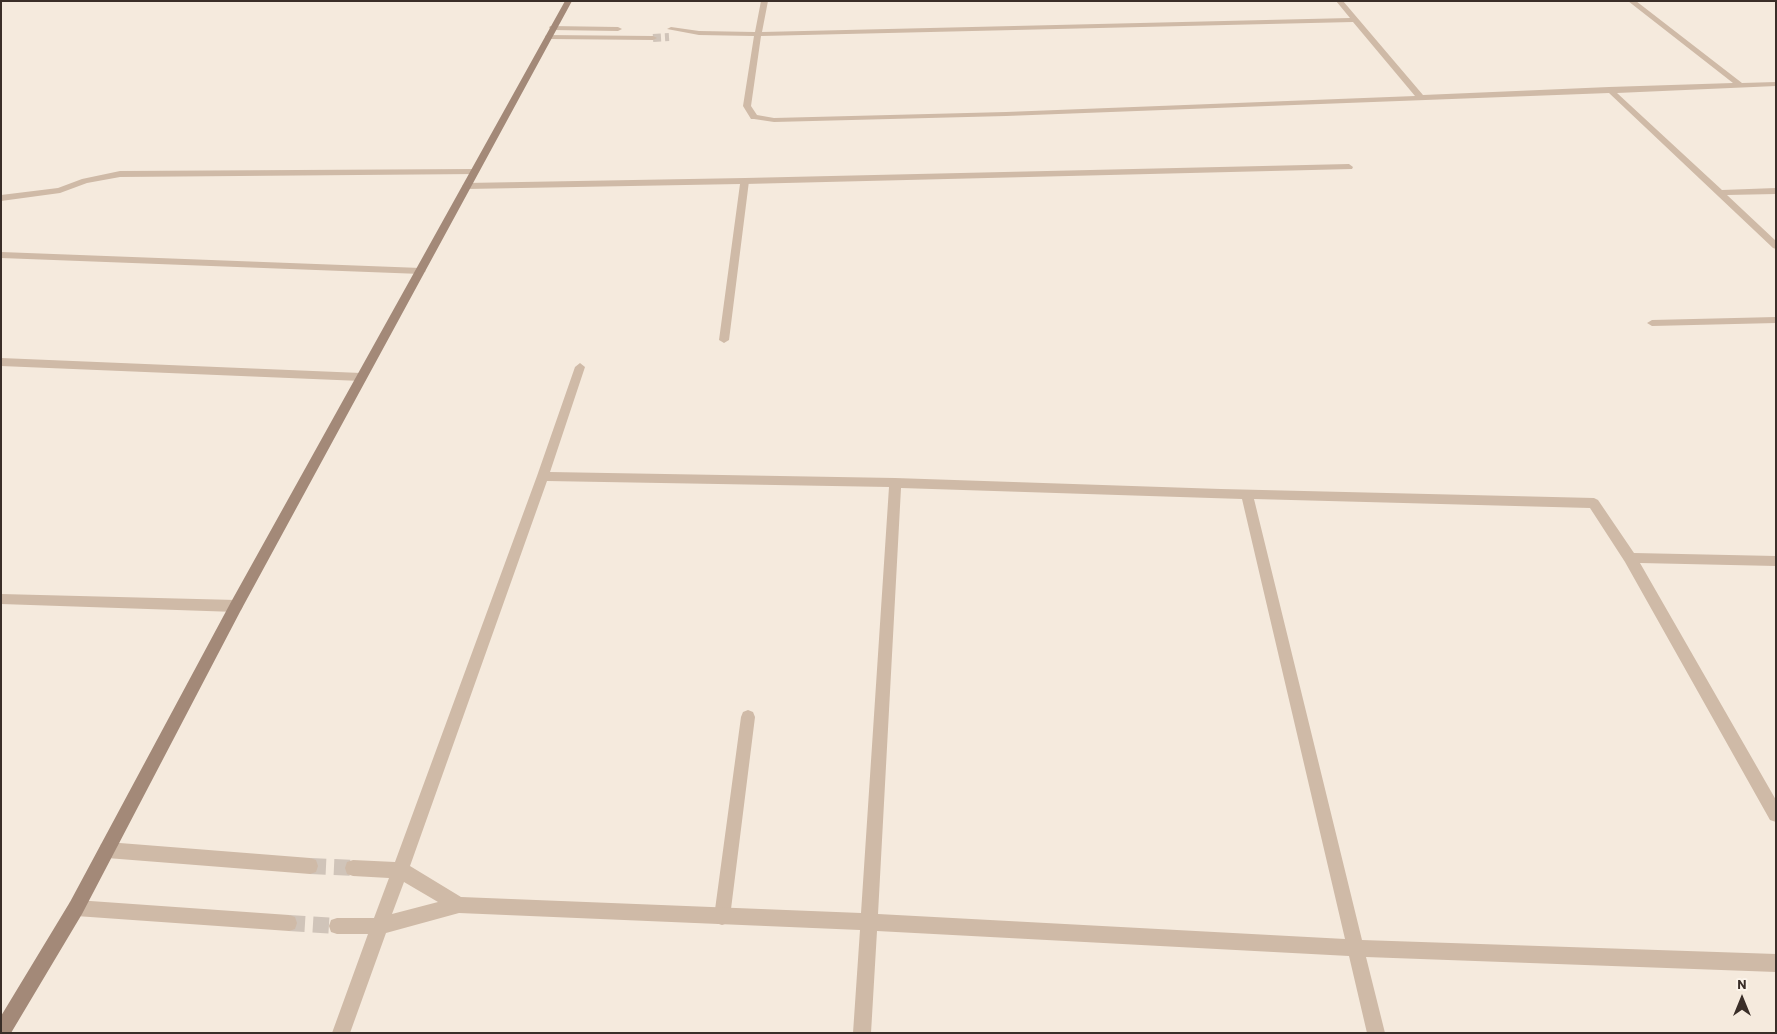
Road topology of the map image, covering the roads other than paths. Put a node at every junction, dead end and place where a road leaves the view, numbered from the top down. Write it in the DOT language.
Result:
graph roads {
  1 [pos="569,1"];
  2 [pos="766,1"];
  3 [pos="1339,1"];
  4 [pos="1630,1"];
  5 [pos="1355,20"];
  6 [pos="629,29"];
  7 [pos="551,33"];
  8 [pos="670,33"];
  9 [pos="758,34"];
  10 [pos="654,38"];
  11 [pos="1739,84"];
  12 [pos="1776,84"];
  13 [pos="1609,89"];
  14 [pos="1420,97"];
  15 [pos="1349,167"];
  16 [pos="474,172"];
  17 [pos="745,181"];
  18 [pos="466,186"];
  19 [pos="1776,191"];
  20 [pos="1720,193"];
  21 [pos="1,198"];
  22 [pos="1776,246"];
  23 [pos="1,256"];
  24 [pos="421,271"];
  25 [pos="1776,320"];
  26 [pos="1652,323"];
  27 [pos="724,340"];
  28 [pos="1,362"];
  29 [pos="580,367"];
  30 [pos="361,377"];
  31 [pos="543,476"];
  32 [pos="895,483"];
  33 [pos="1247,494"];
  34 [pos="1630,558"];
  35 [pos="1776,561"];
  36 [pos="1,599"];
  37 [pos="236,606"];
  38 [pos="748,717"];
  39 [pos="1776,815"];
  40 [pos="107,850"];
  41 [pos="310,866"];
  42 [pos="353,868"];
  43 [pos="400,870"];
  44 [pos="459,905"];
  45 [pos="76,908"];
  46 [pos="722,917"];
  47 [pos="870,922"];
  48 [pos="289,923"];
  49 [pos="337,926"];
  50 [pos="380,926"];
  51 [pos="1355,948"];
  52 [pos="1776,963"];
  53 [pos="1,1033"];
  54 [pos="341,1033"];
  55 [pos="862,1033"];
  56 [pos="1376,1033"];
  1 -- 7 [label="main road"];
  2 -- 9 [label="street"];
  3 -- 5 [label="street"];
  4 -- 11 [label="street"];
  5 -- 9 [label="street"];
  5 -- 14 [label="street"];
  6 -- 7 [label="street"];
  7 -- 10 [label="street"];
  7 -- 16 [label="main road"];
  8 -- 9 [label="street"];
  9 -- 14 [label="street"];
  11 -- 12 [label="street"];
  11 -- 13 [label="street"];
  13 -- 14 [label="street"];
  13 -- 20 [label="street"];
  15 -- 17 [label="street"];
  16 -- 18 [label="main road"];
  16 -- 21 [label="street"];
  17 -- 18 [label="street"];
  17 -- 27 [label="street"];
  18 -- 24 [label="main road"];
  19 -- 20 [label="street"];
  20 -- 22 [label="street"];
  23 -- 24 [label="street"];
  24 -- 30 [label="main road"];
  25 -- 26 [label="street"];
  28 -- 30 [label="street"];
  29 -- 31 [label="street"];
  30 -- 37 [label="main road"];
  31 -- 32 [label="street"];
  31 -- 43 [label="street"];
  32 -- 33 [label="street"];
  32 -- 47 [label="street"];
  33 -- 34 [label="street"];
  33 -- 51 [label="street"];
  34 -- 35 [label="street"];
  34 -- 39 [label="street"];
  36 -- 37 [label="street"];
  37 -- 40 [label="main road"];
  38 -- 46 [label="street"];
  40 -- 41 [label="street"];
  40 -- 45 [label="main road"];
  42 -- 43 [label="street"];
  43 -- 44 [label="street"];
  43 -- 50 [label="street"];
  44 -- 46 [label="street"];
  44 -- 50 [label="street"];
  45 -- 48 [label="street"];
  45 -- 53 [label="main road"];
  46 -- 47 [label="street"];
  47 -- 51 [label="street"];
  47 -- 55 [label="street"];
  49 -- 50 [label="street"];
  50 -- 54 [label="street"];
  51 -- 52 [label="street"];
  51 -- 56 [label="street"];
}
